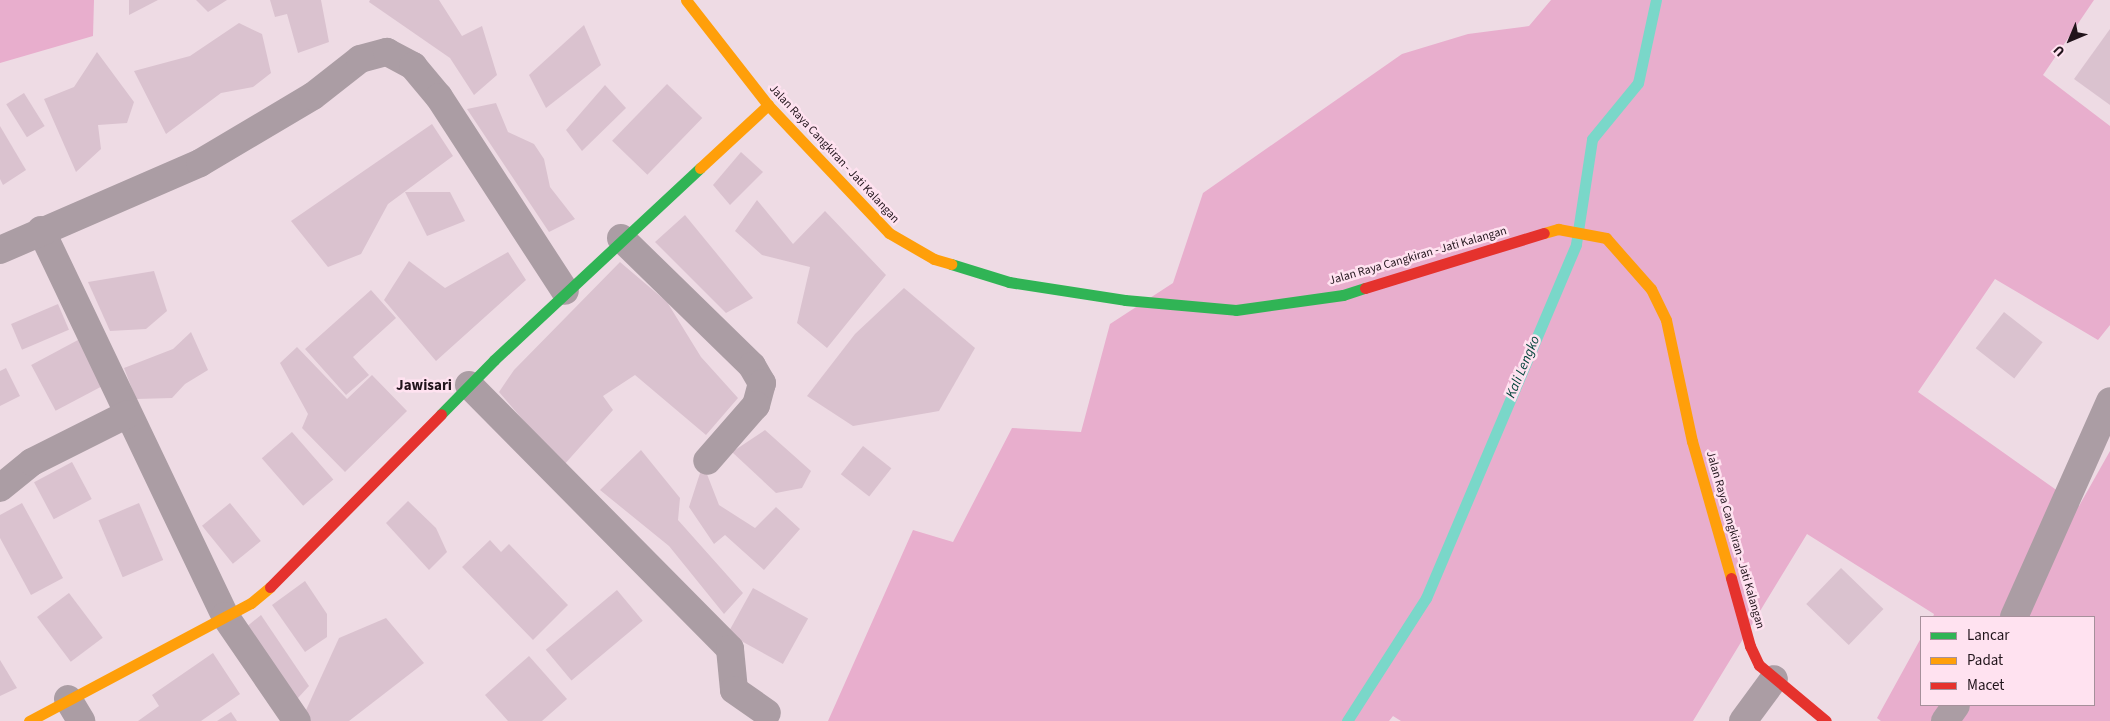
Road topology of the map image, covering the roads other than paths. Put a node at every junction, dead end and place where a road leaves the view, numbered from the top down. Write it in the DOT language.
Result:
graph roads {
  1 [pos="686,0"];
  2 [pos="768,105"];
  3 [pos="41,230"];
  4 [pos="621,238"];
  5 [pos="0,250"];
  6 [pos="565,291"];
  7 [pos="469,385"];
  8 [pos="2110,401"];
  9 [pos="128,414"];
  10 [pos="707,461"];
  11 [pos="0,488"];
  12 [pos="225,616"];
  13 [pos="2014,616"];
  14 [pos="1774,679"];
  15 [pos="1955,706"];
  16 [pos="74,710"];
  17 [pos="766,712"];
  18 [pos="29,721"];
  19 [pos="296,721"];
  20 [pos="1743,721"];
  21 [pos="1826,721"];
  22 [pos="1944,721"];
  1 -- 2 [label="street, Jalan Raya Cangkiran - Jati Kalangan"];
  2 -- 4 [label="street"];
  2 -- 14 [label="street, Jalan Raya Cangkiran - Jati Kalangan"];
  3 -- 5 [label="street"];
  3 -- 6 [label="street"];
  3 -- 9 [label="street"];
  4 -- 6 [label="street"];
  4 -- 10 [label="street"];
  6 -- 7 [label="street"];
  7 -- 12 [label="street"];
  7 -- 17 [label="street"];
  8 -- 13 [label="street"];
  9 -- 11 [label="street"];
  9 -- 12 [label="street"];
  12 -- 16 [label="street"];
  12 -- 19 [label="street"];
  14 -- 20 [label="street"];
  14 -- 21 [label="street, Jalan Raya Cangkiran - Jati Kalangan"];
  15 -- 22 [label="street"];
  16 -- 18 [label="street"];
}
